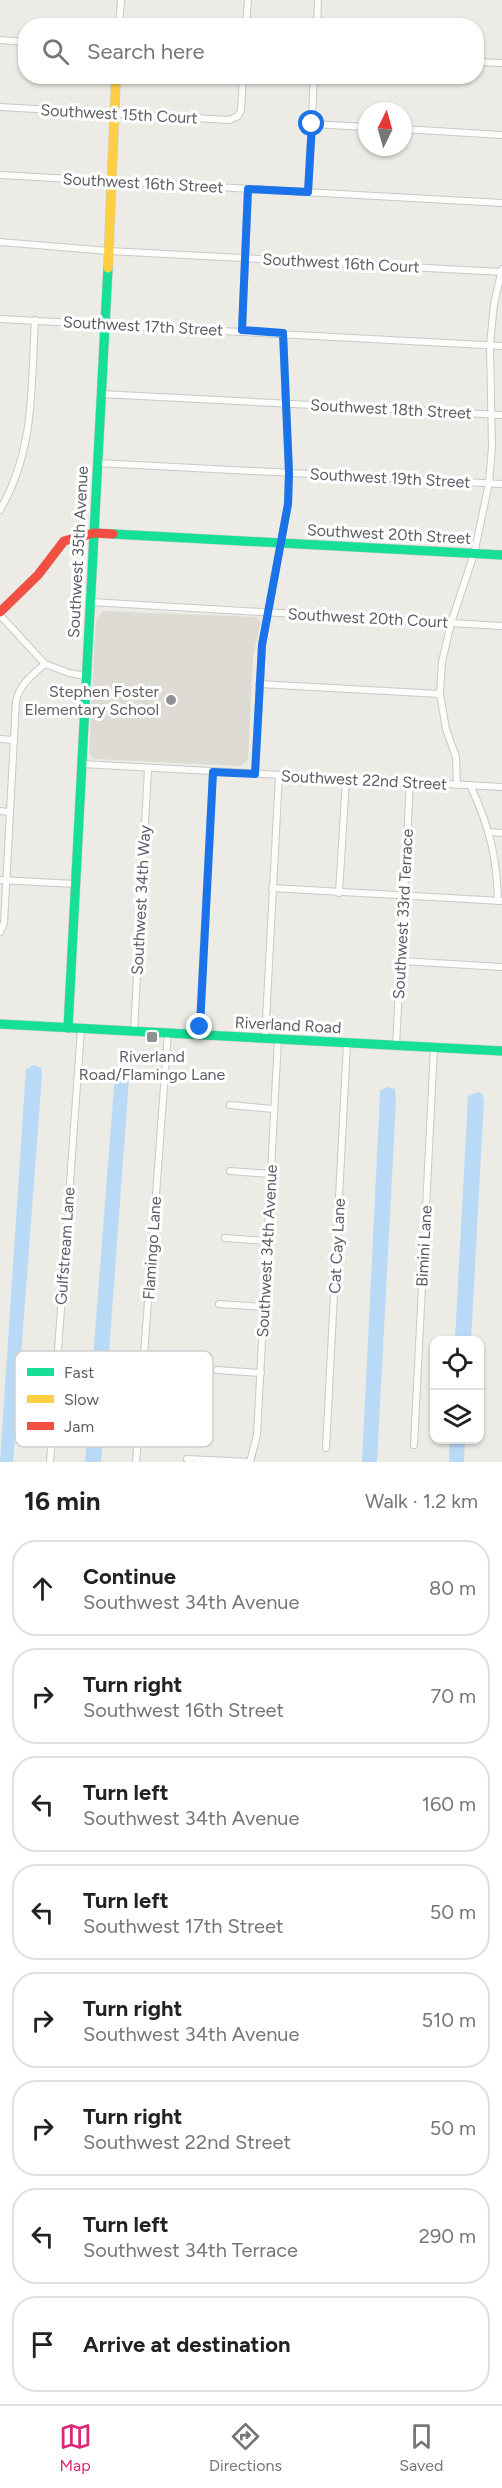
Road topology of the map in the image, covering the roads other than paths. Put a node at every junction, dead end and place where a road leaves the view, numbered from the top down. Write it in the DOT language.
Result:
graph roads {
  1 [pos="121,0"];
  2 [pos="248,0"];
  3 [pos="318,0"];
  4 [pos="120,18"];
  5 [pos="247,18"];
  6 [pos="317,18"];
  7 [pos="0,40"];
  8 [pos="18,41"];
  9 [pos="484,62"];
  10 [pos="502,63"];
  11 [pos="116,84"];
  12 [pos="243,84"];
  13 [pos="314,84"];
  14 [pos="0,107"];
  15 [pos="114,113"];
  16 [pos="312,124"];
  17 [pos="358,127"];
  18 [pos="412,130"];
  19 [pos="502,135"];
  20 [pos="0,175"];
  21 [pos="112,182"];
  22 [pos="248,189"];
  23 [pos="308,192"];
  24 [pos="502,203"];
  25 [pos="0,242"];
  26 [pos="109,251"];
  27 [pos="244,258"];
  28 [pos="502,271"];
  29 [pos="0,319"];
  30 [pos="34,320"];
  31 [pos="105,324"];
  32 [pos="242,330"];
  33 [pos="283,333"];
  34 [pos="490,345"];
  35 [pos="502,346"];
  36 [pos="101,394"];
  37 [pos="287,404"];
  38 [pos="492,415"];
  39 [pos="502,415"];
  40 [pos="98,463"];
  41 [pos="289,473"];
  42 [pos="489,483"];
  43 [pos="502,484"];
  44 [pos="0,510"];
  45 [pos="94,533"];
  46 [pos="283,543"];
  47 [pos="474,554"];
  48 [pos="502,555"];
  49 [pos="91,602"];
  50 [pos="269,612"];
  51 [pos="0,613"];
  52 [pos="451,623"];
  53 [pos="502,626"];
  54 [pos="45,664"];
  55 [pos="86,676"];
  56 [pos="259,684"];
  57 [pos="440,694"];
  58 [pos="0,739"];
  59 [pos="14,740"];
  60 [pos="82,764"];
  61 [pos="148,768"];
  62 [pos="213,772"];
  63 [pos="255,774"];
  64 [pos="279,775"];
  65 [pos="346,779"];
  66 [pos="410,782"];
  67 [pos="457,784"];
  68 [pos="470,785"];
  69 [pos="502,787"];
  70 [pos="0,811"];
  71 [pos="10,812"];
  72 [pos="489,832"];
  73 [pos="502,833"];
  74 [pos="4,880"];
  75 [pos="75,884"];
  76 [pos="273,888"];
  77 [pos="339,893"];
  78 [pos="404,896"];
  79 [pos="500,901"];
  80 [pos="0,932"];
  81 [pos="401,961"];
  82 [pos="502,967"];
  83 [pos="0,1024"];
  84 [pos="68,1028"];
  85 [pos="81,1029"];
  86 [pos="134,1032"];
  87 [pos="168,1034"];
  88 [pos="200,1035"];
  89 [pos="265,1039"];
  90 [pos="278,1039"];
  91 [pos="347,1043"];
  92 [pos="396,1046"];
  93 [pos="434,1048"];
  94 [pos="502,1051"];
  95 [pos="230,1105"];
  96 [pos="274,1109"];
  97 [pos="230,1171"];
  98 [pos="271,1174"];
  99 [pos="225,1239"];
  100 [pos="268,1241"];
  101 [pos="219,1304"];
  102 [pos="264,1307"];
  103 [pos="58,1351"];
  104 [pos="144,1351"];
  105 [pos="217,1370"];
  106 [pos="261,1373"];
  107 [pos="414,1445"];
  108 [pos="51,1447"];
  109 [pos="137,1447"];
  110 [pos="326,1448"];
  111 [pos="187,1459"];
  112 [pos="50,1462"];
  113 [pos="136,1462"];
  114 [pos="250,1462"];
  1 -- 4 [label="street"];
  2 -- 5 [label="street"];
  3 -- 6 [label="street"];
  7 -- 8 [label="street"];
  9 -- 10 [label="street"];
  11 -- 15 [label="street, Southwest 35th Avenue"];
  12 -- 15 [label="street, Southwest 15th Court"];
  13 -- 16 [label="street"];
  14 -- 15 [label="street, Southwest 15th Court"];
  15 -- 21 [label="street, Southwest 35th Avenue"];
  16 -- 17 [label="street"];
  16 -- 23 [label="street"];
  18 -- 19 [label="street"];
  20 -- 21 [label="street, Southwest 16th Street"];
  21 -- 22 [label="street, Southwest 16th Street"];
  21 -- 26 [label="street, Southwest 35th Avenue"];
  22 -- 23 [label="street, Southwest 16th Street"];
  22 -- 27 [label="street"];
  23 -- 24 [label="street, Southwest 16th Street"];
  25 -- 26 [label="street, Southwest 16th Court"];
  26 -- 27 [label="street, Southwest 16th Court"];
  26 -- 31 [label="street, Southwest 35th Avenue"];
  27 -- 28 [label="street, Southwest 16th Court"];
  27 -- 32 [label="street"];
  28 -- 34 [label="street"];
  29 -- 30 [label="street, Southwest 17th Street"];
  30 -- 31 [label="street, Southwest 17th Street"];
  30 -- 44 [label="street"];
  31 -- 32 [label="street, Southwest 17th Street"];
  31 -- 36 [label="street, Southwest 35th Avenue"];
  32 -- 33 [label="street, Southwest 17th Street"];
  33 -- 34 [label="street, Southwest 17th Street"];
  33 -- 37 [label="street"];
  34 -- 35 [label="street, Southwest 17th Street"];
  34 -- 38 [label="street"];
  36 -- 37 [label="street, Southwest 18th Street"];
  36 -- 40 [label="street, Southwest 35th Avenue"];
  37 -- 38 [label="street, Southwest 18th Street"];
  37 -- 41 [label="street"];
  38 -- 39 [label="street, Southwest 18th Street"];
  38 -- 42 [label="street"];
  40 -- 41 [label="street, Southwest 19th Street"];
  40 -- 45 [label="street, Southwest 35th Avenue"];
  41 -- 42 [label="street, Southwest 19th Street"];
  41 -- 46 [label="street"];
  42 -- 43 [label="street, Southwest 19th Street"];
  42 -- 47 [label="street"];
  45 -- 46 [label="street, Southwest 20th Street"];
  45 -- 49 [label="street, Southwest 35th Avenue"];
  45 -- 51 [label="street, Southwest 20th Street"];
  46 -- 47 [label="street, Southwest 20th Street"];
  46 -- 50 [label="street"];
  47 -- 48 [label="street, Southwest 20th Street"];
  47 -- 52 [label="street"];
  49 -- 50 [label="street, Southwest 20th Court"];
  49 -- 55 [label="street, Southwest 35th Avenue"];
  50 -- 52 [label="street, Southwest 20th Court"];
  50 -- 56 [label="street"];
  51 -- 54 [label="street"];
  52 -- 53 [label="street, Southwest 20th Court"];
  52 -- 57 [label="street"];
  54 -- 55 [label="street"];
  54 -- 59 [label="street"];
  55 -- 60 [label="street, Southwest 35th Avenue"];
  56 -- 57 [label="street"];
  56 -- 63 [label="street"];
  57 -- 67 [label="street"];
  58 -- 59 [label="street"];
  59 -- 71 [label="street"];
  60 -- 61 [label="street, Southwest 22nd Street"];
  60 -- 75 [label="street, Southwest 35th Avenue"];
  61 -- 62 [label="street, Southwest 22nd Street"];
  61 -- 86 [label="street, Southwest 34th Way"];
  62 -- 63 [label="street, Southwest 22nd Street"];
  62 -- 88 [label="street"];
  63 -- 64 [label="street, Southwest 22nd Street"];
  64 -- 65 [label="street, Southwest 22nd Street"];
  64 -- 76 [label="street"];
  65 -- 66 [label="street, Southwest 22nd Street"];
  65 -- 77 [label="street"];
  66 -- 67 [label="street, Southwest 22nd Street"];
  66 -- 78 [label="street, Southwest 33rd Terrace"];
  67 -- 68 [label="street, Southwest 22nd Street"];
  68 -- 69 [label="street, Southwest 22nd Street"];
  68 -- 72 [label="street"];
  70 -- 71 [label="street"];
  71 -- 74 [label="street"];
  72 -- 73 [label="street"];
  72 -- 79 [label="street"];
  74 -- 75 [label="street"];
  74 -- 80 [label="street"];
  75 -- 84 [label="street, Southwest 35th Avenue"];
  76 -- 77 [label="street"];
  76 -- 89 [label="street"];
  77 -- 78 [label="street"];
  78 -- 79 [label="street"];
  78 -- 81 [label="street, Southwest 33rd Terrace"];
  81 -- 82 [label="street"];
  81 -- 92 [label="street, Southwest 33rd Terrace"];
  83 -- 84 [label="street, Riverland Road"];
  84 -- 85 [label="street, Riverland Road"];
  85 -- 86 [label="street, Riverland Road"];
  85 -- 103 [label="street, Gulfstream Lane"];
  86 -- 87 [label="street, Riverland Road"];
  87 -- 88 [label="street, Riverland Road"];
  87 -- 104 [label="street, Flamingo Lane"];
  88 -- 89 [label="street, Riverland Road"];
  89 -- 90 [label="street, Riverland Road"];
  90 -- 91 [label="street, Riverland Road"];
  90 -- 96 [label="street, Southwest 34th Avenue"];
  91 -- 92 [label="street, Riverland Road"];
  91 -- 110 [label="street, Cat Cay Lane"];
  92 -- 93 [label="street, Riverland Road"];
  93 -- 94 [label="street, Riverland Road"];
  93 -- 107 [label="street, Bimini Lane"];
  95 -- 96 [label="street"];
  96 -- 98 [label="street, Southwest 34th Avenue"];
  97 -- 98 [label="street"];
  98 -- 100 [label="street, Southwest 34th Avenue"];
  99 -- 100 [label="street"];
  100 -- 102 [label="street, Southwest 34th Avenue"];
  101 -- 102 [label="street"];
  102 -- 106 [label="street, Southwest 34th Avenue"];
  105 -- 106 [label="street"];
  106 -- 114 [label="street, Southwest 34th Avenue"];
  108 -- 112 [label="street, Gulfstream Lane"];
  109 -- 113 [label="street, Flamingo Lane"];
  111 -- 114 [label="street"];
}
